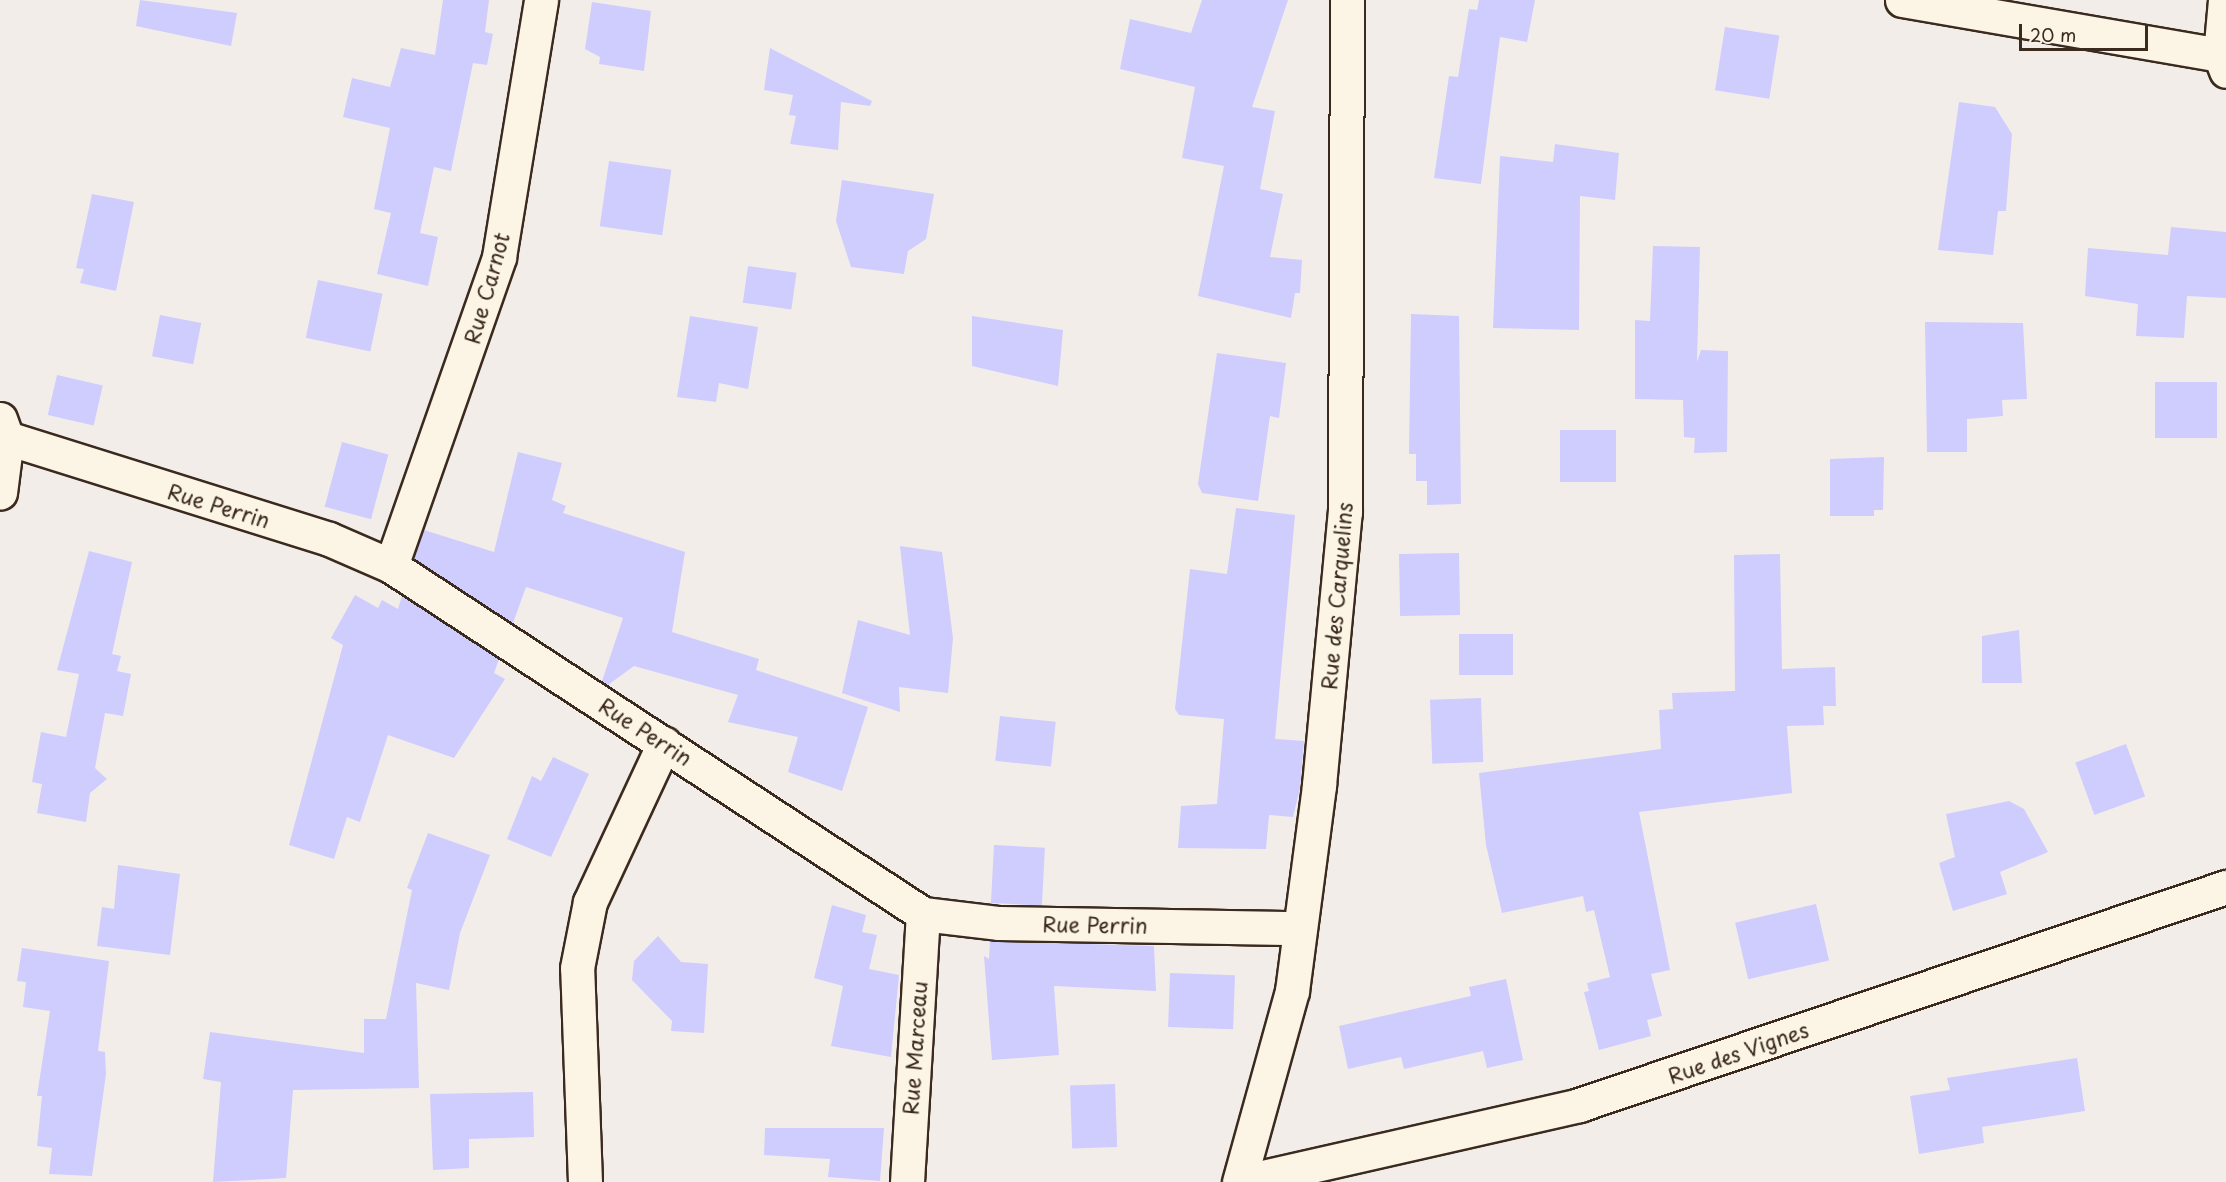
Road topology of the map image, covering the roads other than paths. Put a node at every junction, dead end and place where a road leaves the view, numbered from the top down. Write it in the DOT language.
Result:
graph roads {
  1 [pos="541,0"];
  2 [pos="1347,0"];
  3 [pos="1902,0"];
  4 [pos="2225,0"];
  5 [pos="1954,5"];
  6 [pos="2223,63"];
  7 [pos="3,429"];
  8 [pos="0,493"];
  9 [pos="392,566"];
  10 [pos="664,743"];
  11 [pos="2226,887"];
  12 [pos="922,914"];
  13 [pos="1300,928"];
  14 [pos="585,1182"];
  15 [pos="907,1182"];
  16 [pos="1240,1182"];
  1 -- 9 [label="street, Rue Carnot"];
  2 -- 13 [label="street, Rue des Carquelins"];
  3 -- 5 [label="street"];
  4 -- 6 [label="street"];
  5 -- 6 [label="street"];
  7 -- 8 [label="street"];
  7 -- 9 [label="street, Rue Perrin"];
  9 -- 10 [label="street, Rue Perrin"];
  10 -- 12 [label="street, Rue Perrin"];
  10 -- 14 [label="street"];
  11 -- 16 [label="street, Rue des Vignes"];
  12 -- 13 [label="street, Rue Perrin"];
  12 -- 15 [label="street, Rue Marceau"];
  13 -- 16 [label="street, Rue des Carquelins"];
}
